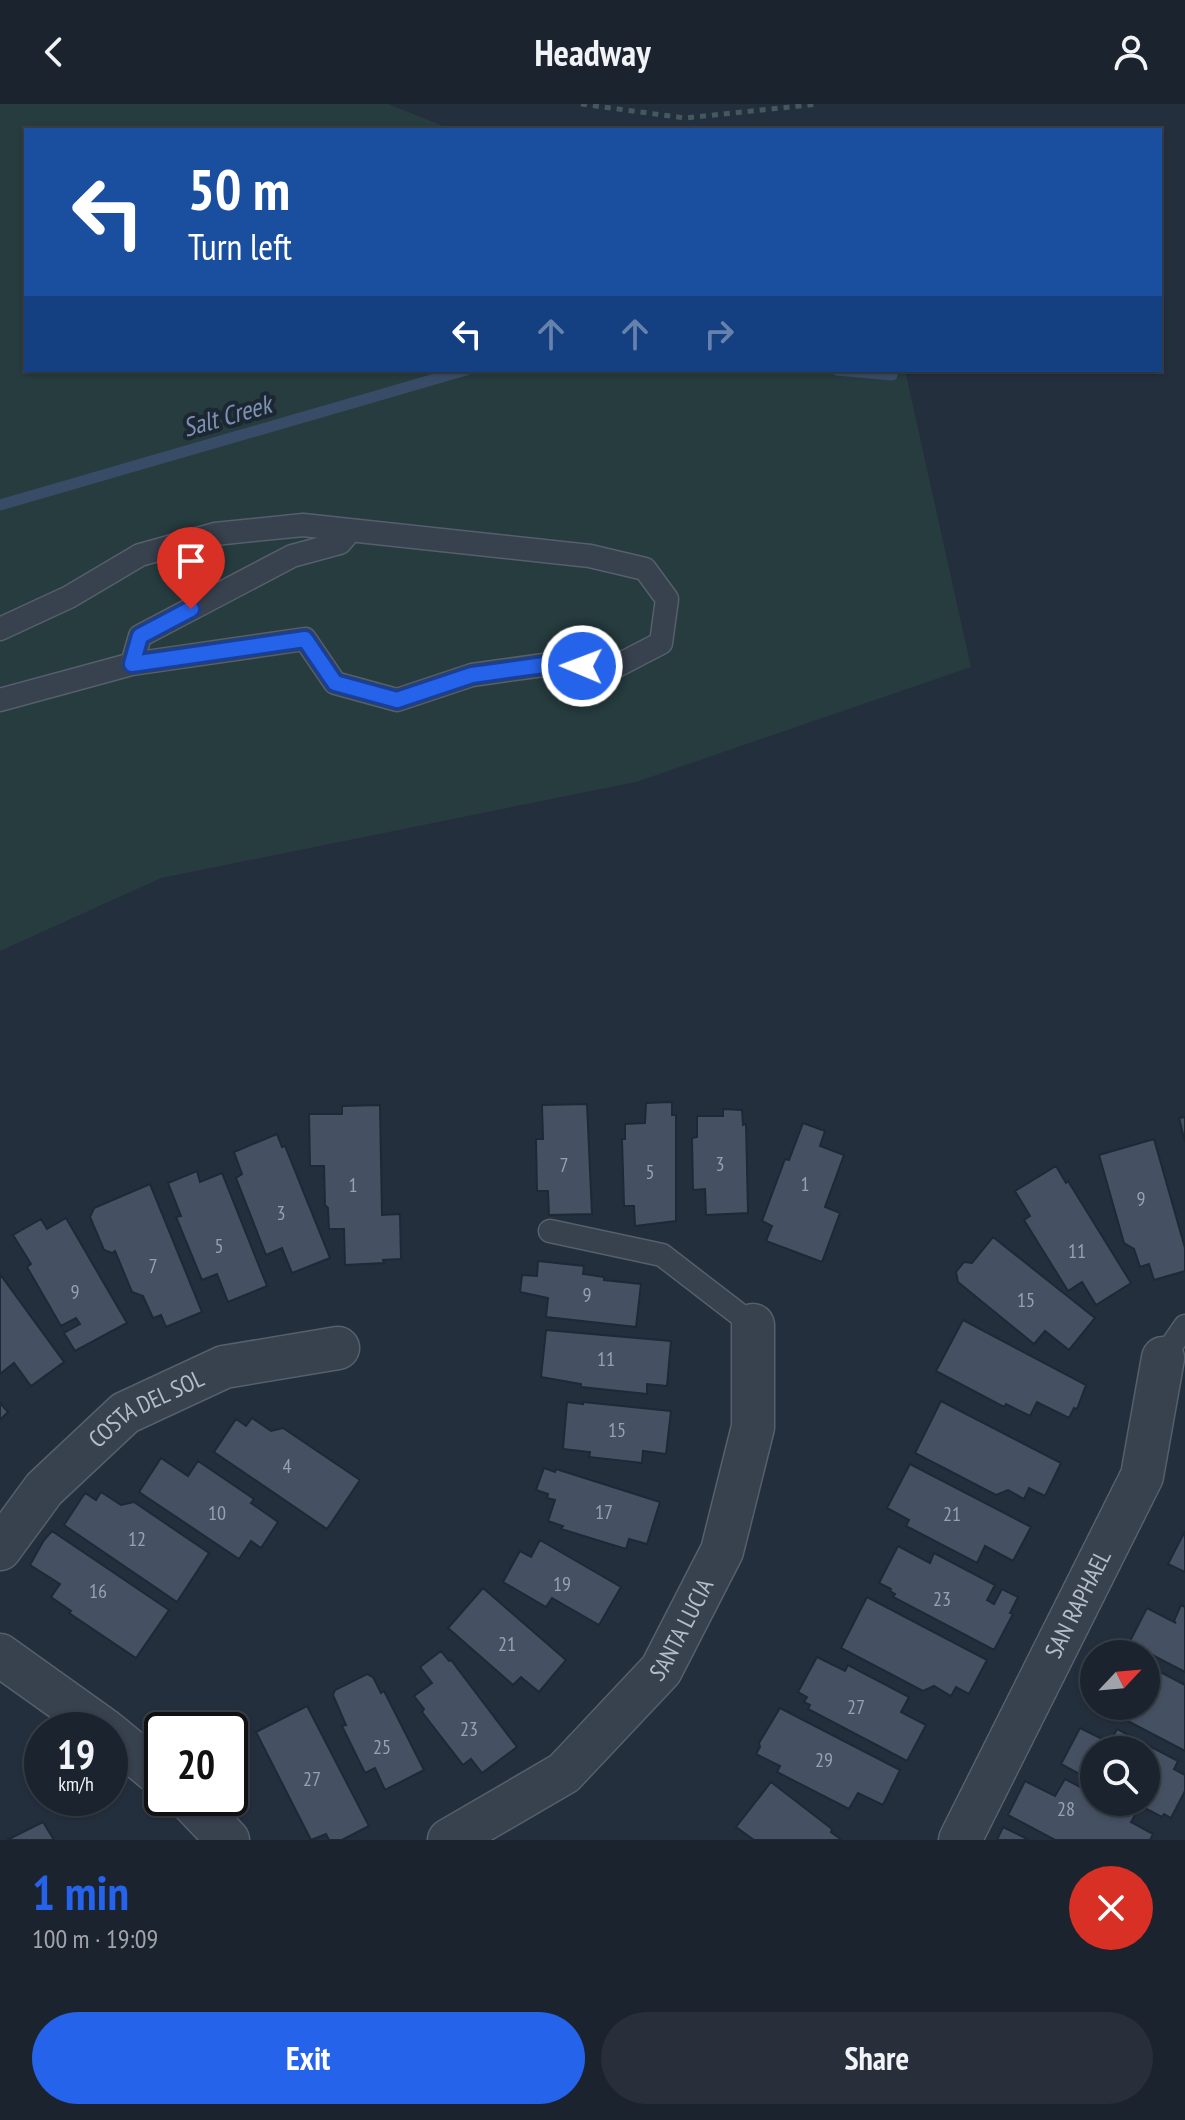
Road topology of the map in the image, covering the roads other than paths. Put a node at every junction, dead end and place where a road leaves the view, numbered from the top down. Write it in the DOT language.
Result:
graph roads {
  1 [pos="351,530"];
  2 [pos="0,629"];
  3 [pos="132,664"];
  4 [pos="0,700"];
  5 [pos="550,1231"];
  6 [pos="753,1325"];
  7 [pos="1174,1342"];
  8 [pos="338,1348"];
  9 [pos="0,1549"];
  10 [pos="0,1655"];
  11 [pos="80,1712"];
  12 [pos="128,1749"];
  13 [pos="144,1762"];
  14 [pos="205,1816"];
  15 [pos="228,1840"];
  16 [pos="449,1840"];
  17 [pos="960,1840"];
  1 -- 2 [label="lane"];
  1 -- 3 [label="lane"];
  1 -- 3 [label="lane"];
  3 -- 4 [label="lane"];
  5 -- 6 [label="lane"];
  6 -- 16 [label="street, SANTA LUCIA"];
  7 -- 17 [label="street, SAN RAPHAEL"];
  8 -- 9 [label="street, COSTA DEL SOL"];
  10 -- 11 [label="street"];
  12 -- 13 [label="street"];
  14 -- 15 [label="street"];
}
